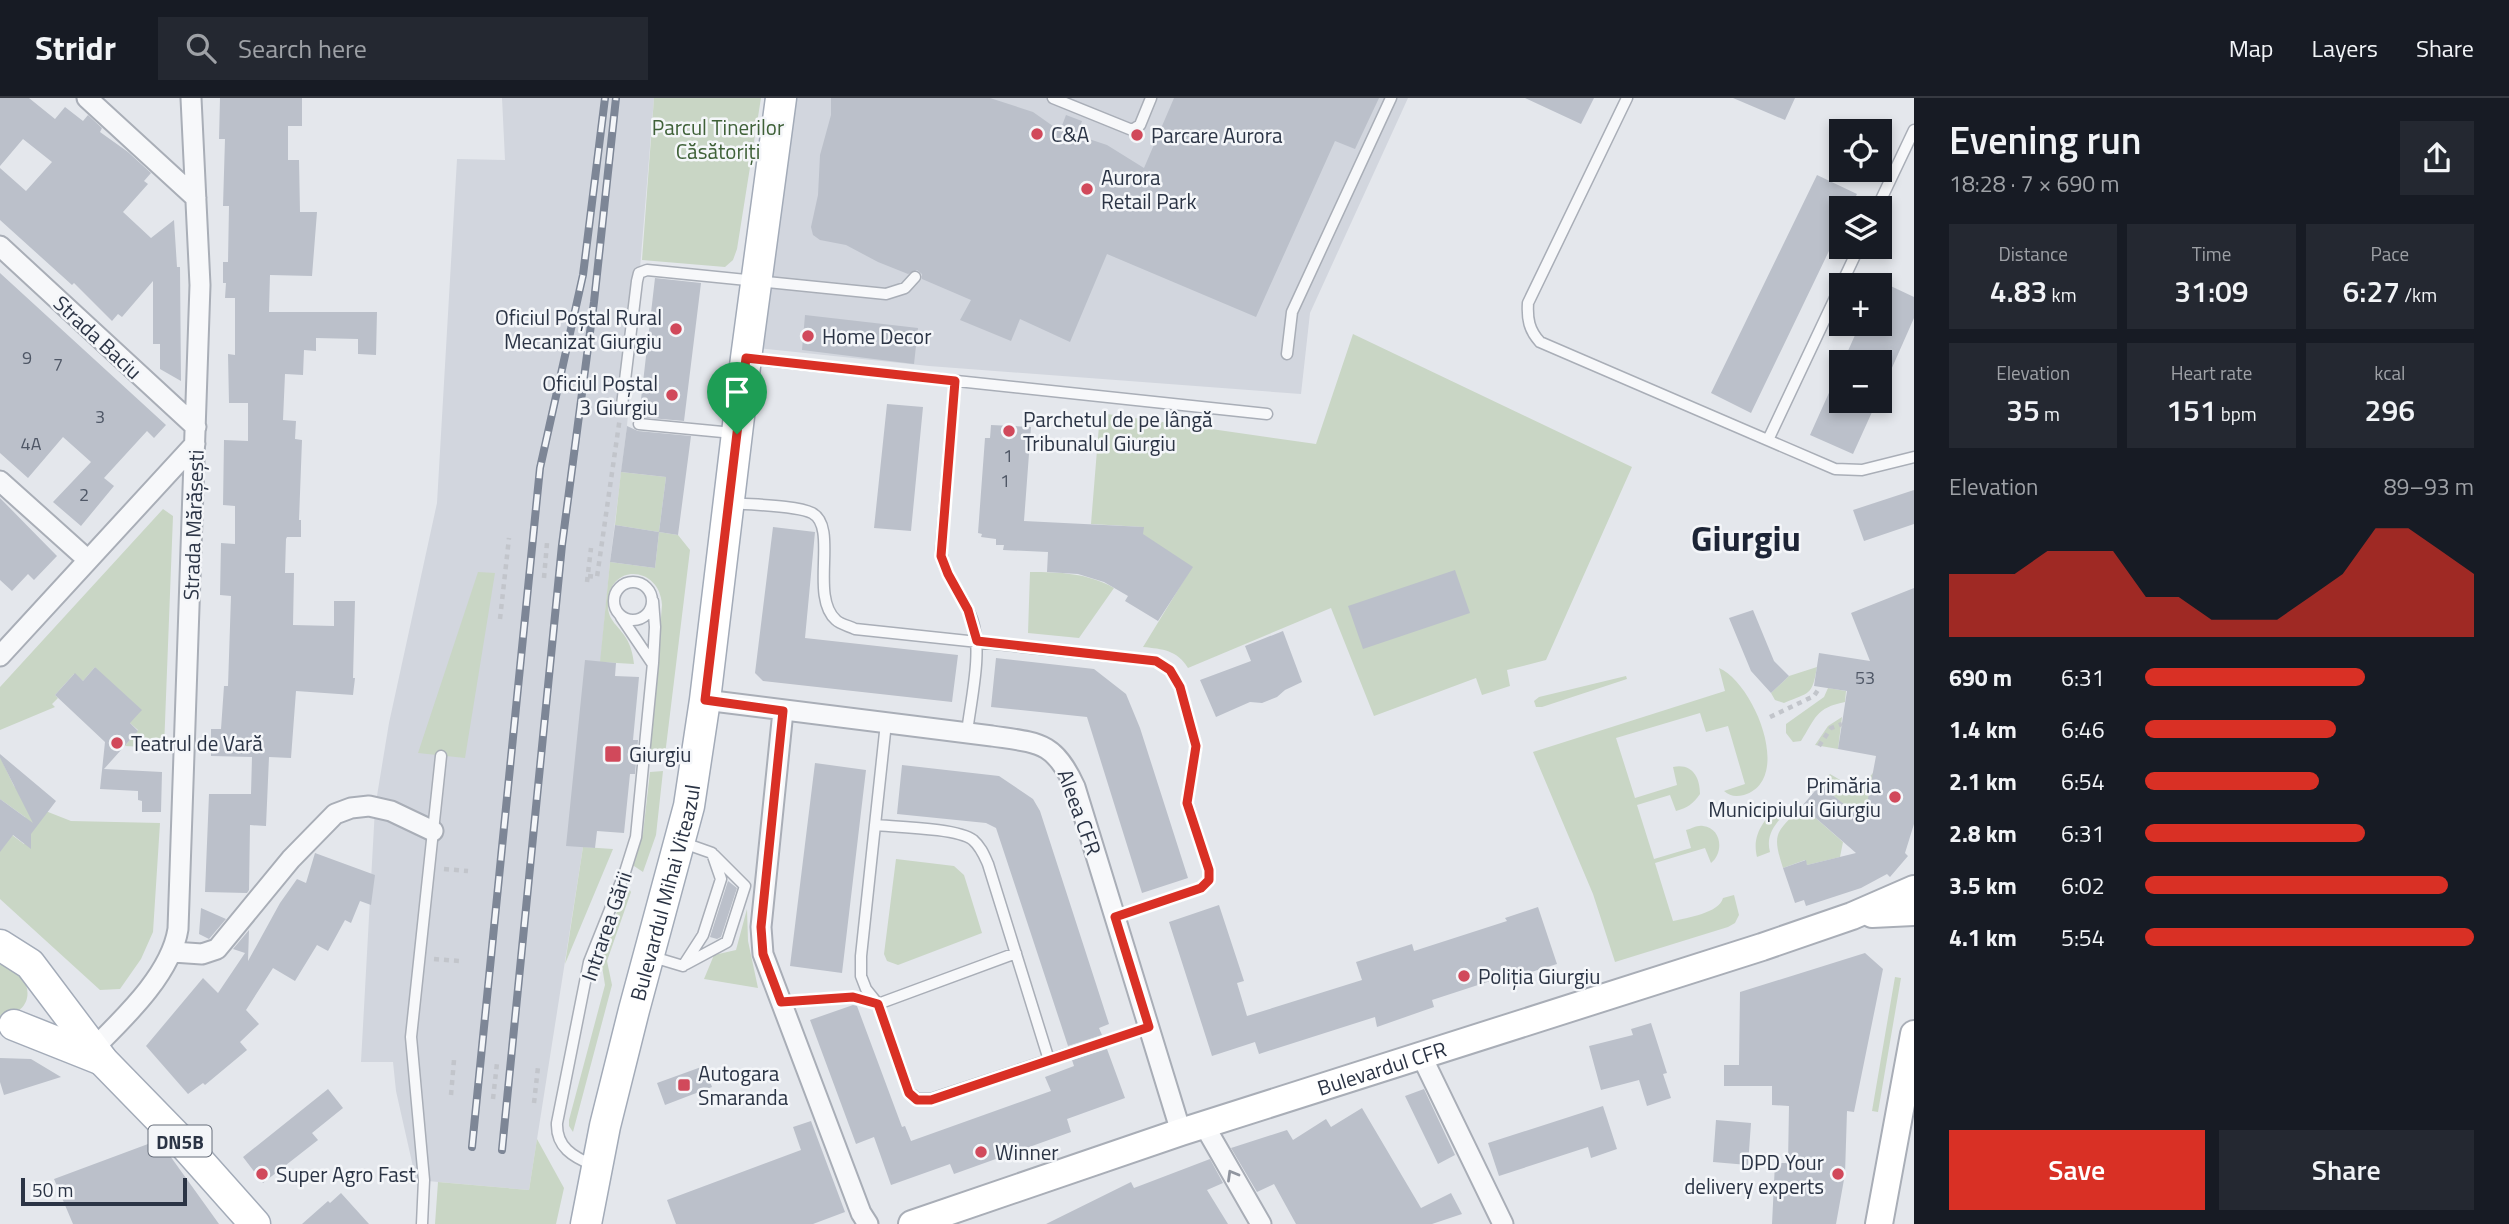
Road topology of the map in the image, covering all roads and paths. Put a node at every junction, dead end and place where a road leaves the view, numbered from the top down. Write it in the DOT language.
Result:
graph roads {
  1 [pos="87,98"];
  2 [pos="191,98"];
  3 [pos="781,98"];
  4 [pos="1053,98"];
  5 [pos="1151,98"];
  6 [pos="1391,98"];
  7 [pos="1627,98"];
  8 [pos="1914,130"];
  9 [pos="1883,196"];
  10 [pos="196,198"];
  11 [pos="0,246"];
  12 [pos="1853,259"];
  13 [pos="915,277"];
  14 [pos="756,282"];
  15 [pos="1287,354"];
  16 [pos="746,358"];
  17 [pos="955,381"];
  18 [pos="622,405"];
  19 [pos="1267,414"];
  20 [pos="639,424"];
  21 [pos="737,434"];
  22 [pos="196,436"];
  23 [pos="1768,440"];
  24 [pos="1914,457"];
  25 [pos="0,481"];
  26 [pos="729,503"];
  27 [pos="509,538"];
  28 [pos="547,543"];
  29 [pos="591,548"];
  30 [pos="88,560"];
  31 [pos="544,578"];
  32 [pos="653,601"];
  33 [pos="619,613"];
  34 [pos="500,619"];
  35 [pos="977,641"];
  36 [pos="0,656"];
  37 [pos="653,663"];
  38 [pos="1820,687"];
  39 [pos="705,700"];
  40 [pos="783,711"];
  41 [pos="1770,717"];
  42 [pos="886,723"];
  43 [pos="1842,724"];
  44 [pos="967,733"];
  45 [pos="1819,746"];
  46 [pos="441,756"];
  47 [pos="875,825"];
  48 [pos="433,831"];
  49 [pos="681,842"];
  50 [pos="712,853"];
  51 [pos="429,867"];
  52 [pos="468,871"];
  53 [pos="1914,889"];
  54 [pos="1914,912"];
  55 [pos="1852,916"];
  56 [pos="1115,917"];
  57 [pos="4,950"];
  58 [pos="173,952"];
  59 [pos="1016,953"];
  60 [pos="649,956"];
  61 [pos="420,958"];
  62 [pos="459,961"];
  63 [pos="682,966"];
  64 [pos="37,976"];
  65 [pos="781,1002"];
  66 [pos="878,1004"];
  67 [pos="7,1026"];
  68 [pos="1149,1027"];
  69 [pos="1914,1034"];
  70 [pos="1914,1044"];
  71 [pos="98,1055"];
  72 [pos="1422,1055"];
  73 [pos="454,1060"];
  74 [pos="1049,1060"];
  75 [pos="497,1063"];
  76 [pos="538,1068"];
  77 [pos="451,1096"];
  78 [pos="493,1100"];
  79 [pos="534,1103"];
  80 [pos="1192,1129"];
  81 [pos="597,1167"];
  82 [pos="255,1224"];
  83 [pos="422,1224"];
  84 [pos="586,1224"];
  85 [pos="868,1224"];
  86 [pos="912,1224"];
  87 [pos="1261,1224"];
  88 [pos="1503,1224"];
  89 [pos="1880,1224"];
  1 -- 10 [label="street"];
  2 -- 10 [label="street, Strada Mărășești"];
  3 -- 14 [label="main road, Bulevardul Mihai Viteazul"];
  4 -- 5 [label="lane"];
  6 -- 15 [label="lane"];
  7 -- 23 [label="lane"];
  8 -- 9 [label="lane"];
  10 -- 22 [label="street, Strada Mărășești"];
  11 -- 22 [label="street, Strada Baciu"];
  12 -- 23 [label="lane"];
  13 -- 14 [label="lane"];
  14 -- 16 [label="main road, Bulevardul Mihai Viteazul"];
  14 -- 18 [label="lane"];
  16 -- 17 [label="lane"];
  16 -- 21 [label="main road, Bulevardul Mihai Viteazul"];
  17 -- 19 [label="lane"];
  17 -- 35 [label="lane"];
  18 -- 29 [label="path"];
  20 -- 21 [label="lane"];
  21 -- 26 [label="main road, Bulevardul Mihai Viteazul"];
  22 -- 30 [label="street"];
  22 -- 58 [label="street, Strada Mărășești"];
  23 -- 24 [label="lane"];
  25 -- 30 [label="street"];
  26 -- 35 [label="lane"];
  26 -- 39 [label="main road, Bulevardul Mihai Viteazul"];
  27 -- 34 [label="path"];
  28 -- 31 [label="path"];
  30 -- 36 [label="street"];
  32 -- 33 [label="lane"];
  32 -- 33 [label="lane"];
  32 -- 37 [label="lane, Intrarea Gării"];
  33 -- 37 [label="lane"];
  35 -- 44 [label="lane"];
  35 -- 56 [label="lane"];
  37 -- 81 [label="lane, Intrarea Gării"];
  38 -- 41 [label="path"];
  39 -- 40 [label="street, Aleea CFR"];
  39 -- 49 [label="main road, Bulevardul Mihai Viteazul"];
  40 -- 42 [label="street, Aleea CFR"];
  40 -- 65 [label="street"];
  42 -- 44 [label="street, Aleea CFR"];
  42 -- 47 [label="lane"];
  43 -- 45 [label="path"];
  44 -- 56 [label="street, Aleea CFR"];
  46 -- 48 [label="lane"];
  47 -- 59 [label="lane"];
  47 -- 66 [label="lane"];
  48 -- 51 [label="lane"];
  48 -- 58 [label="street"];
  49 -- 50 [label="lane"];
  49 -- 60 [label="main road, Bulevardul Mihai Viteazul"];
  50 -- 63 [label="lane"];
  50 -- 63 [label="lane"];
  51 -- 52 [label="path"];
  51 -- 61 [label="lane"];
  53 -- 55 [label="main road, Bulevardul CFR"];
  54 -- 55 [label="main road, Bulevardul CFR"];
  55 -- 72 [label="main road, Bulevardul CFR"];
  56 -- 68 [label="street, Aleea CFR"];
  57 -- 64 [label="main road, DN5B"];
  58 -- 71 [label="street, Strada Mărășești"];
  59 -- 66 [label="lane"];
  59 -- 74 [label="lane"];
  60 -- 63 [label="lane"];
  60 -- 81 [label="main road, Bulevardul Mihai Viteazul"];
  61 -- 62 [label="path"];
  61 -- 83 [label="lane"];
  64 -- 67 [label="main road, DN5B"];
  64 -- 71 [label="main road, DN5B"];
  65 -- 66 [label="lane"];
  65 -- 85 [label="street"];
  66 -- 74 [label="lane"];
  67 -- 71 [label="main road, DN5B"];
  68 -- 74 [label="lane"];
  68 -- 80 [label="street, Aleea CFR"];
  69 -- 70 [label="main road"];
  70 -- 89 [label="main road"];
  71 -- 82 [label="main road, DN5B"];
  72 -- 80 [label="main road, Bulevardul CFR"];
  72 -- 88 [label="street"];
  73 -- 77 [label="path"];
  75 -- 78 [label="path"];
  76 -- 79 [label="path"];
  80 -- 86 [label="main road, Bulevardul CFR"];
  87 -- 80 [label="street, Aleea CFR, one-way"];
  81 -- 84 [label="main road, Bulevardul Mihai Viteazul"];
}
